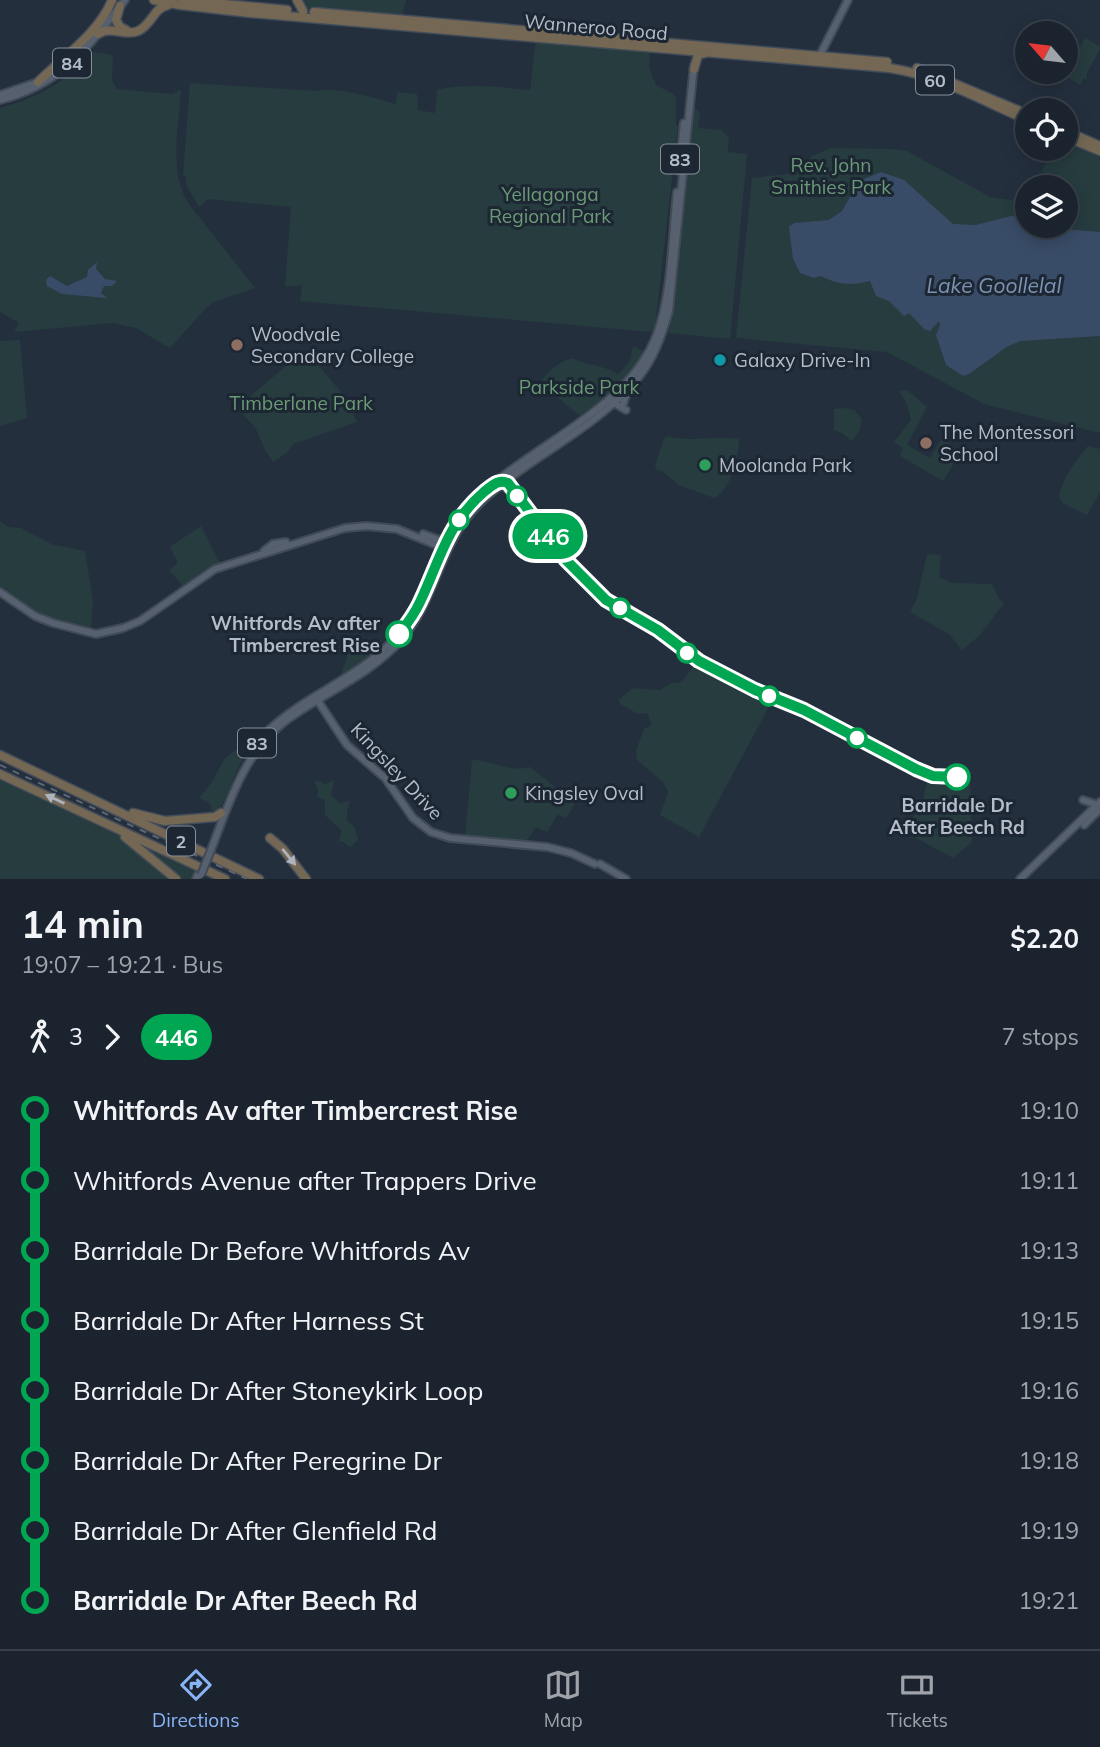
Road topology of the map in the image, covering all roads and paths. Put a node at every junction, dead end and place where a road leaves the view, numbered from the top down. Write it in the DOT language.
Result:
graph roads {
  1 [pos="113,0"];
  2 [pos="152,0"];
  3 [pos="849,0"];
  4 [pos="190,1"];
  5 [pos="122,2"];
  6 [pos="174,2"];
  7 [pos="295,2"];
  8 [pos="284,10"];
  9 [pos="303,11"];
  10 [pos="107,20"];
  11 [pos="117,30"];
  12 [pos="98,34"];
  13 [pos="692,49"];
  14 [pos="708,53"];
  15 [pos="821,54"];
  16 [pos="692,67"];
  17 [pos="38,82"];
  18 [pos="986,96"];
  19 [pos="999,96"];
  20 [pos="0,98"];
  21 [pos="1015,109"];
  22 [pos="1015,115"];
  23 [pos="1078,136"];
  24 [pos="1078,142"];
  25 [pos="1100,146"];
  26 [pos="1100,151"];
  27 [pos="677,238"];
  28 [pos="681,253"];
  29 [pos="650,338"];
  30 [pos="650,350"];
  31 [pos="631,385"];
  32 [pos="612,402"];
  33 [pos="522,470"];
  34 [pos="502,485"];
  35 [pos="444,545"];
  36 [pos="274,548"];
  37 [pos="0,592"];
  38 [pos="425,603"];
  39 [pos="417,607"];
  40 [pos="381,653"];
  41 [pos="360,669"];
  42 [pos="318,701"];
  43 [pos="0,755"];
  44 [pos="0,774"];
  45 [pos="88,795"];
  46 [pos="1083,800"];
  47 [pos="1089,806"];
  48 [pos="1099,806"];
  49 [pos="96,819"];
  50 [pos="220,820"];
  51 [pos="1080,823"];
  52 [pos="270,838"];
  53 [pos="199,877"];
  54 [pos="176,879"];
  55 [pos="225,879"];
  56 [pos="259,879"];
  57 [pos="306,879"];
  58 [pos="625,879"];
  59 [pos="1020,879"];
  60 [pos="1027,879"];
  1 -- 17 [label="highway"];
  2 -- 5 [label="highway"];
  2 -- 6 [label="highway, Wanneroo Road / 60"];
  3 -- 15 [label="main road"];
  4 -- 6 [label="highway, 60"];
  4 -- 8 [label="highway, 60"];
  5 -- 10 [label="main road, 84"];
  6 -- 11 [label="highway"];
  6 -- 13 [label="highway, Wanneroo Road / 60"];
  7 -- 8 [label="highway"];
  7 -- 9 [label="highway"];
  8 -- 9 [label="highway, 60"];
  9 -- 13 [label="highway, Wanneroo Road / 60"];
  10 -- 11 [label="highway"];
  10 -- 12 [label="main road, 84"];
  10 -- 17 [label="main road, 84"];
  11 -- 12 [label="highway"];
  12 -- 20 [label="main road, 84"];
  13 -- 14 [label="highway, Wanneroo Road / 60"];
  13 -- 15 [label="highway, Wanneroo Road / 60"];
  13 -- 16 [label="highway"];
  14 -- 15 [label="highway, Wanneroo Road / 60"];
  14 -- 16 [label="highway"];
  15 -- 18 [label="highway, Wanneroo Road / 60"];
  15 -- 22 [label="highway, Wanneroo Road / 60"];
  16 -- 27 [label="main road, 83"];
  16 -- 30 [label="main road, 83"];
  17 -- 20 [label="main road, 84"];
  18 -- 19 [label="highway"];
  18 -- 21 [label="highway, Wanneroo Road / 60"];
  23 -- 25 [label="highway"];
  24 -- 26 [label="highway"];
  27 -- 28 [label="main road"];
  27 -- 31 [label="main road, 83"];
  29 -- 30 [label="main road"];
  30 -- 35 [label="main road, 83"];
  31 -- 32 [label="main road, 83"];
  31 -- 32 [label="main road"];
  32 -- 33 [label="main road, 83"];
  33 -- 34 [label="main road, 83"];
  33 -- 34 [label="main road"];
  34 -- 35 [label="main road, 83"];
  35 -- 36 [label="main road"];
  35 -- 36 [label="main road"];
  35 -- 38 [label="main road, 83"];
  35 -- 39 [label="main road, 83"];
  36 -- 37 [label="main road"];
  38 -- 39 [label="main road"];
  38 -- 42 [label="main road, 83"];
  39 -- 40 [label="main road, 83"];
  40 -- 41 [label="main road, 83"];
  40 -- 41 [label="main road"];
  41 -- 42 [label="main road, 83"];
  42 -- 50 [label="main road, 83"];
  42 -- 50 [label="main road, 83"];
  42 -- 58 [label="main road, Kingsley Drive"];
  43 -- 45 [label="highway, 2"];
  49 -- 44 [label="highway, 2, one-way"];
  45 -- 50 [label="highway"];
  45 -- 56 [label="highway, 2"];
  46 -- 48 [label="main road"];
  47 -- 51 [label="main road"];
  48 -- 51 [label="main road"];
  48 -- 60 [label="main road"];
  49 -- 54 [label="highway"];
  49 -- 55 [label="highway, 2"];
  50 -- 53 [label="main road, 83, bridge"];
  51 -- 59 [label="main road"];
  52 -- 57 [label="highway, one-way"];
}
